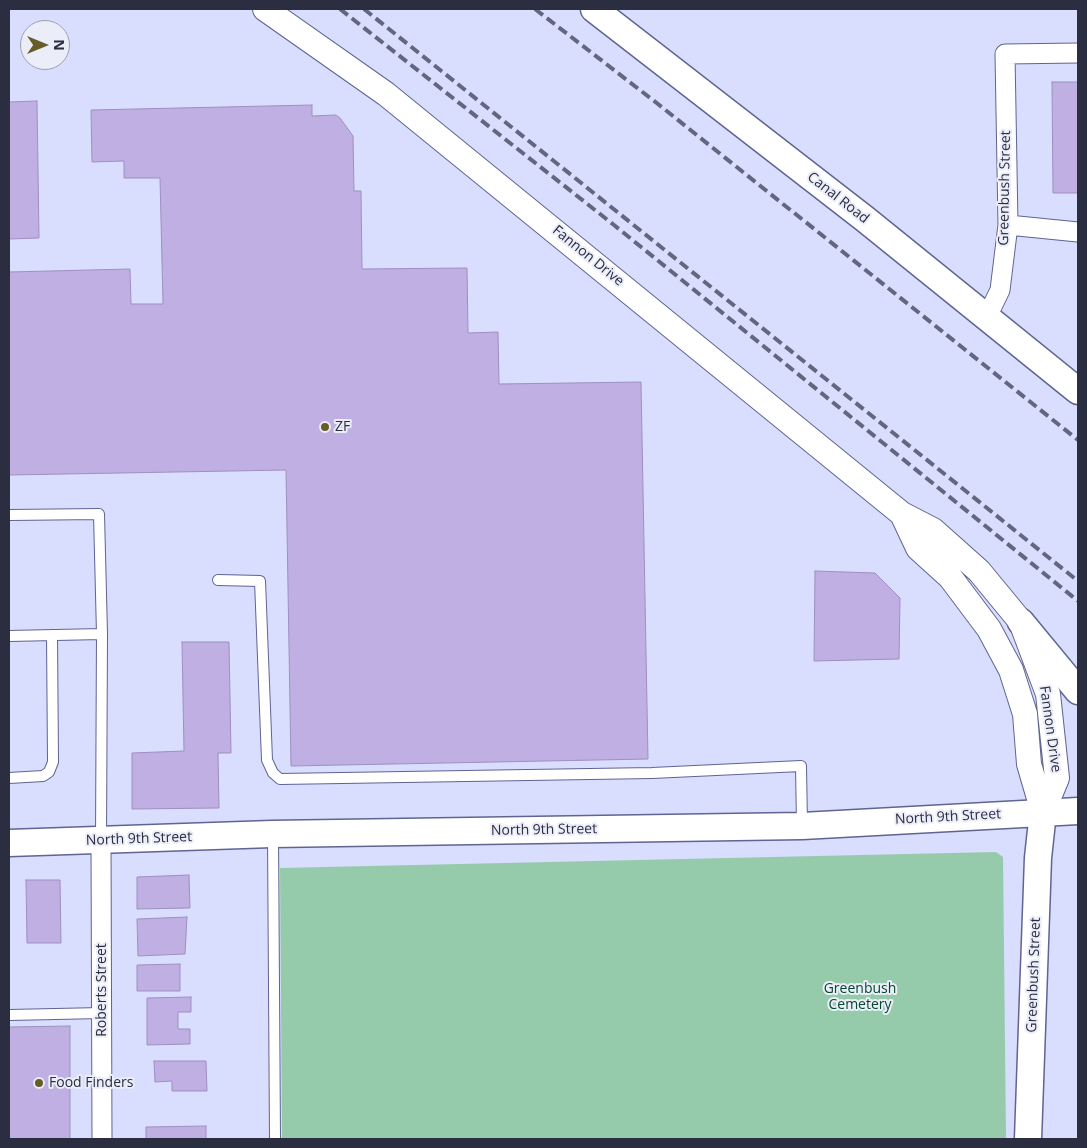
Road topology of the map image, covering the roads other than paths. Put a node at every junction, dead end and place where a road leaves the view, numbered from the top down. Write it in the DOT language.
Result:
graph roads {
  1 [pos="265,9"];
  2 [pos="594,9"];
  3 [pos="1078,53"];
  4 [pos="1008,225"];
  5 [pos="1078,232"];
  6 [pos="986,318"];
  7 [pos="1078,391"];
  8 [pos="902,514"];
  9 [pos="9,515"];
  10 [pos="218,580"];
  11 [pos="1022,622"];
  12 [pos="102,634"];
  13 [pos="52,635"];
  14 [pos="9,636"];
  15 [pos="1078,691"];
  16 [pos="9,778"];
  17 [pos="1078,811"];
  18 [pos="1043,812"];
  19 [pos="802,826"];
  20 [pos="272,834"];
  21 [pos="101,841"];
  22 [pos="9,843"];
  23 [pos="102,1013"];
  24 [pos="9,1015"];
  25 [pos="102,1139"];
  26 [pos="275,1139"];
  27 [pos="1028,1139"];
  1 -- 8 [label="street, Fannon Drive"];
  2 -- 6 [label="main road, Canal Road"];
  3 -- 4 [label="street, Greenbush Street"];
  4 -- 5 [label="street"];
  4 -- 6 [label="street, Greenbush Street"];
  6 -- 7 [label="main road, Canal Road"];
  8 -- 11 [label="street, Fannon Drive"];
  8 -- 18 [label="street, Fannon Drive"];
  9 -- 12 [label="lane"];
  10 -- 19 [label="lane"];
  11 -- 15 [label="main road"];
  11 -- 18 [label="street, Fannon Drive"];
  12 -- 13 [label="lane"];
  12 -- 21 [label="lane"];
  13 -- 14 [label="lane"];
  13 -- 16 [label="lane"];
  17 -- 18 [label="main road, North 9th Street"];
  18 -- 19 [label="main road, North 9th Street"];
  18 -- 27 [label="main road, Greenbush Street"];
  19 -- 20 [label="main road, North 9th Street"];
  20 -- 21 [label="main road, North 9th Street"];
  20 -- 26 [label="lane"];
  21 -- 22 [label="main road, North 9th Street"];
  21 -- 23 [label="street, Roberts Street"];
  23 -- 24 [label="lane"];
  23 -- 25 [label="street, Roberts Street"];
}
